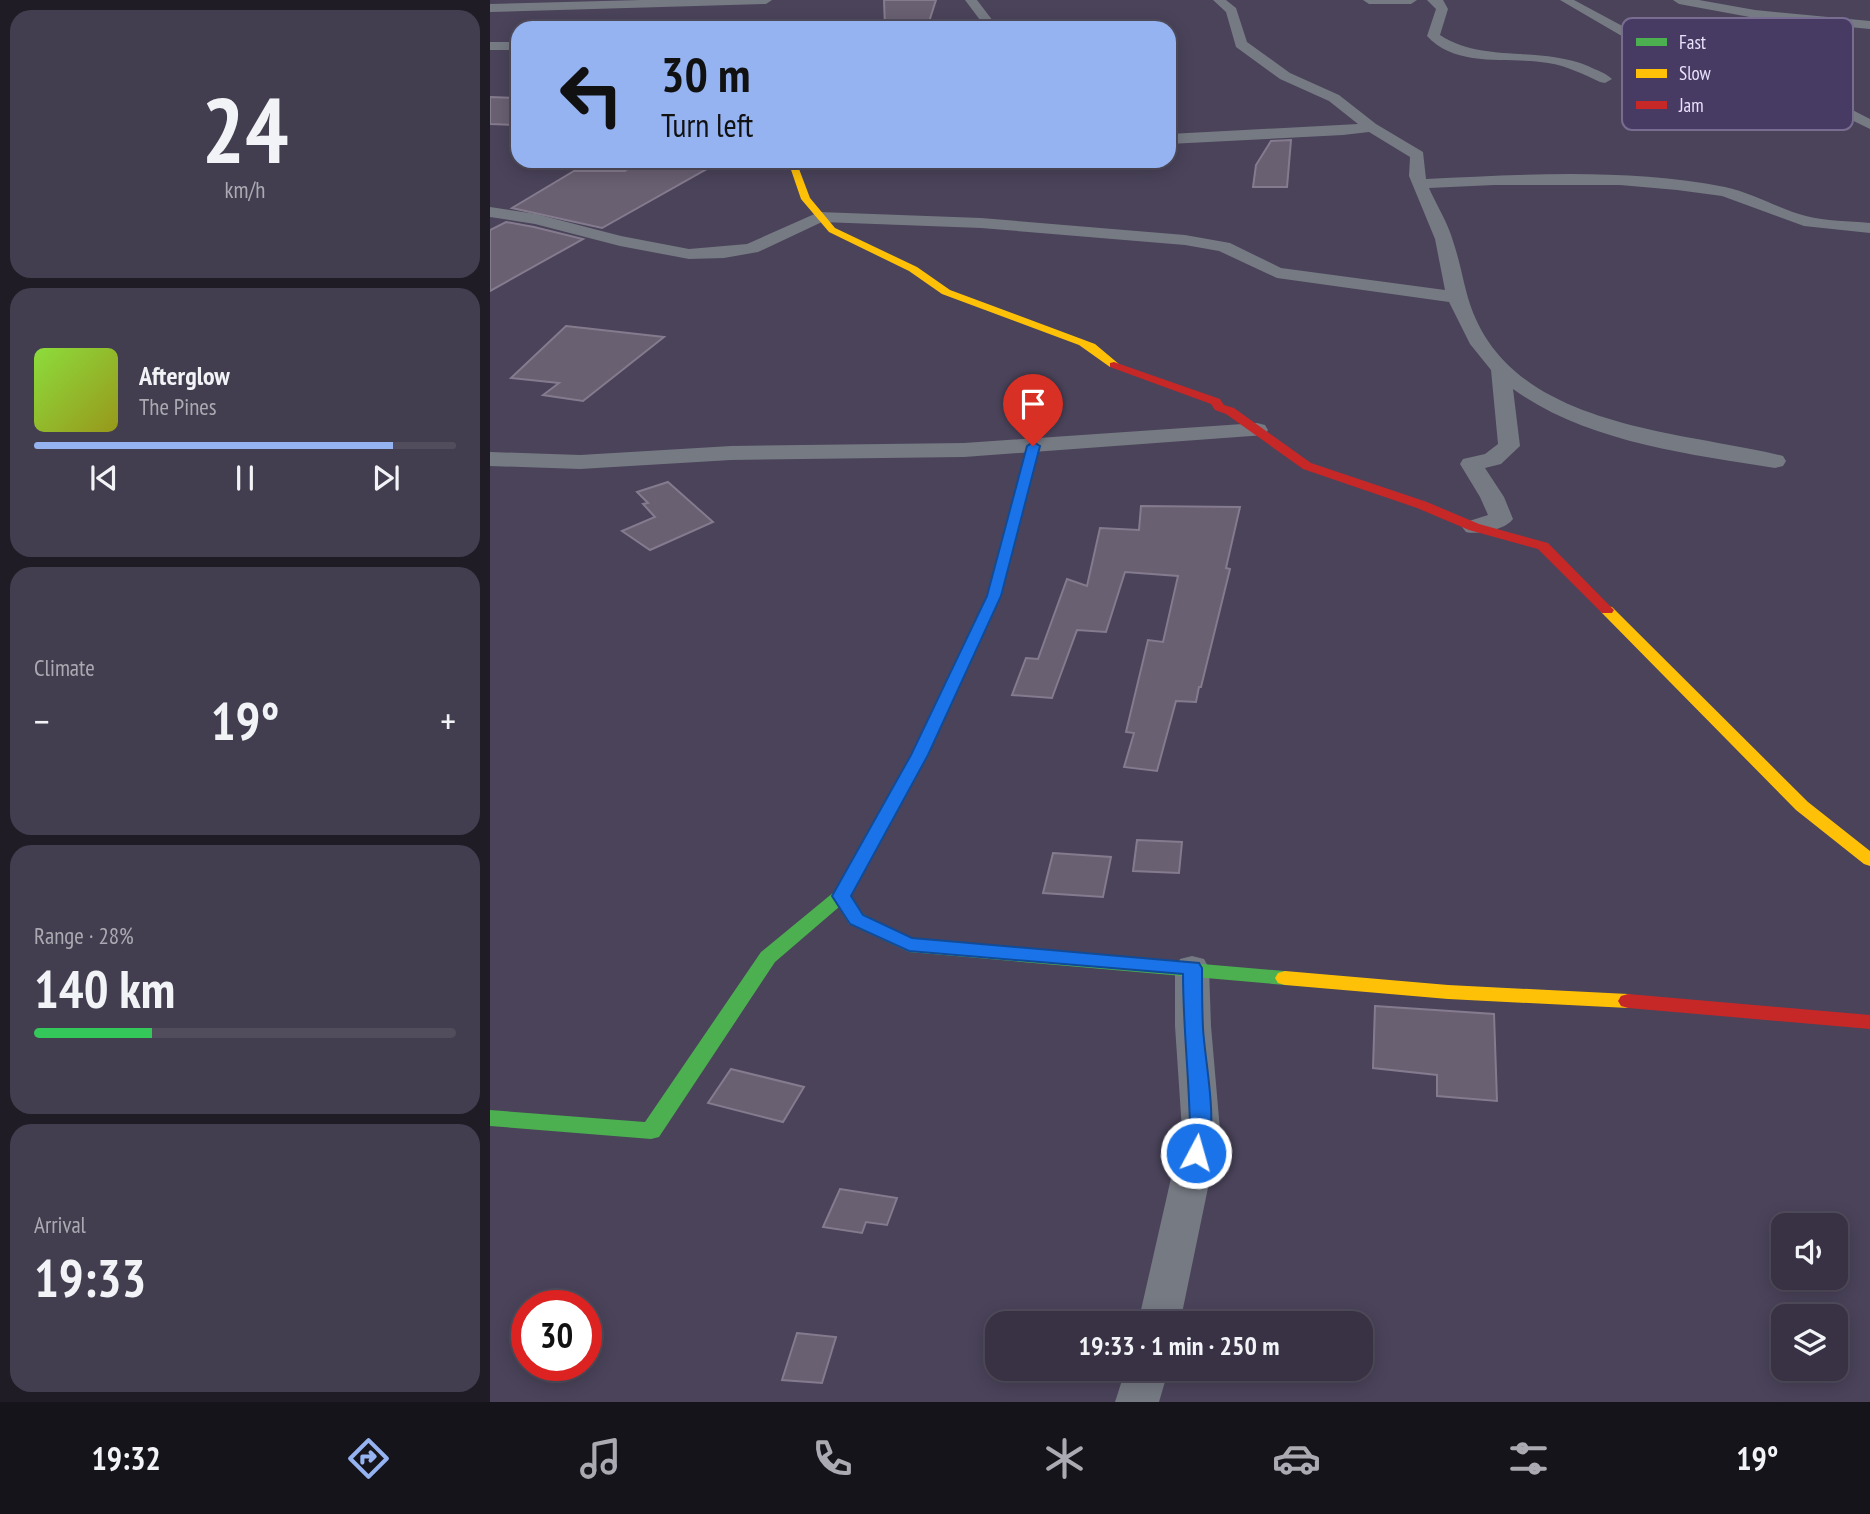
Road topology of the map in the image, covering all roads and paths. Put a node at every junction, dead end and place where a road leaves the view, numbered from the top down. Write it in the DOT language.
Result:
graph roads {
  1 [pos="749,0"];
  2 [pos="766,0"];
  3 [pos="971,0"];
  4 [pos="1219,0"];
  5 [pos="1369,0"];
  6 [pos="1411,0"];
  7 [pos="1433,0"];
  8 [pos="1566,0"];
  9 [pos="1679,0"];
  10 [pos="496,5"];
  11 [pos="1797,18"];
  12 [pos="490,20"];
  13 [pos="987,21"];
  14 [pos="1622,29"];
  15 [pos="490,46"];
  16 [pos="511,46"];
  17 [pos="1605,79"];
  18 [pos="1853,116"];
  19 [pos="1870,124"];
  20 [pos="1371,127"];
  21 [pos="1176,139"];
  22 [pos="795,168"];
  23 [pos="1420,184"];
  24 [pos="490,212"];
  25 [pos="819,217"];
  26 [pos="1870,228"];
  27 [pos="1457,298"];
  28 [pos="1501,370"];
  29 [pos="1257,430"];
  30 [pos="1033,446"];
  31 [pos="490,459"];
  32 [pos="1775,461"];
  33 [pos="1474,527"];
  34 [pos="1870,860"];
  35 [pos="841,896"];
  36 [pos="1192,968"];
  37 [pos="1870,1022"];
  38 [pos="490,1118"];
  39 [pos="1162,1311"];
  40 [pos="1144,1381"];
  41 [pos="1137,1402"];
  1 -- 2 [label="street"];
  1 -- 10 [label="street"];
  3 -- 13 [label="street"];
  4 -- 20 [label="street"];
  5 -- 6 [label="street"];
  7 -- 17 [label="street"];
  8 -- 14 [label="street"];
  9 -- 11 [label="street"];
  10 -- 12 [label="street"];
  15 -- 16 [label="street"];
  18 -- 19 [label="street"];
  20 -- 21 [label="street"];
  20 -- 23 [label="street"];
  22 -- 25 [label="street"];
  23 -- 26 [label="street"];
  23 -- 27 [label="street"];
  24 -- 25 [label="street"];
  25 -- 27 [label="street"];
  25 -- 29 [label="street"];
  27 -- 28 [label="street"];
  28 -- 32 [label="street"];
  28 -- 33 [label="street"];
  29 -- 30 [label="street"];
  29 -- 33 [label="street"];
  30 -- 31 [label="street"];
  30 -- 35 [label="street"];
  33 -- 34 [label="street"];
  35 -- 36 [label="street"];
  35 -- 38 [label="street"];
  36 -- 37 [label="street"];
  36 -- 39 [label="street"];
  40 -- 41 [label="street"];
}
